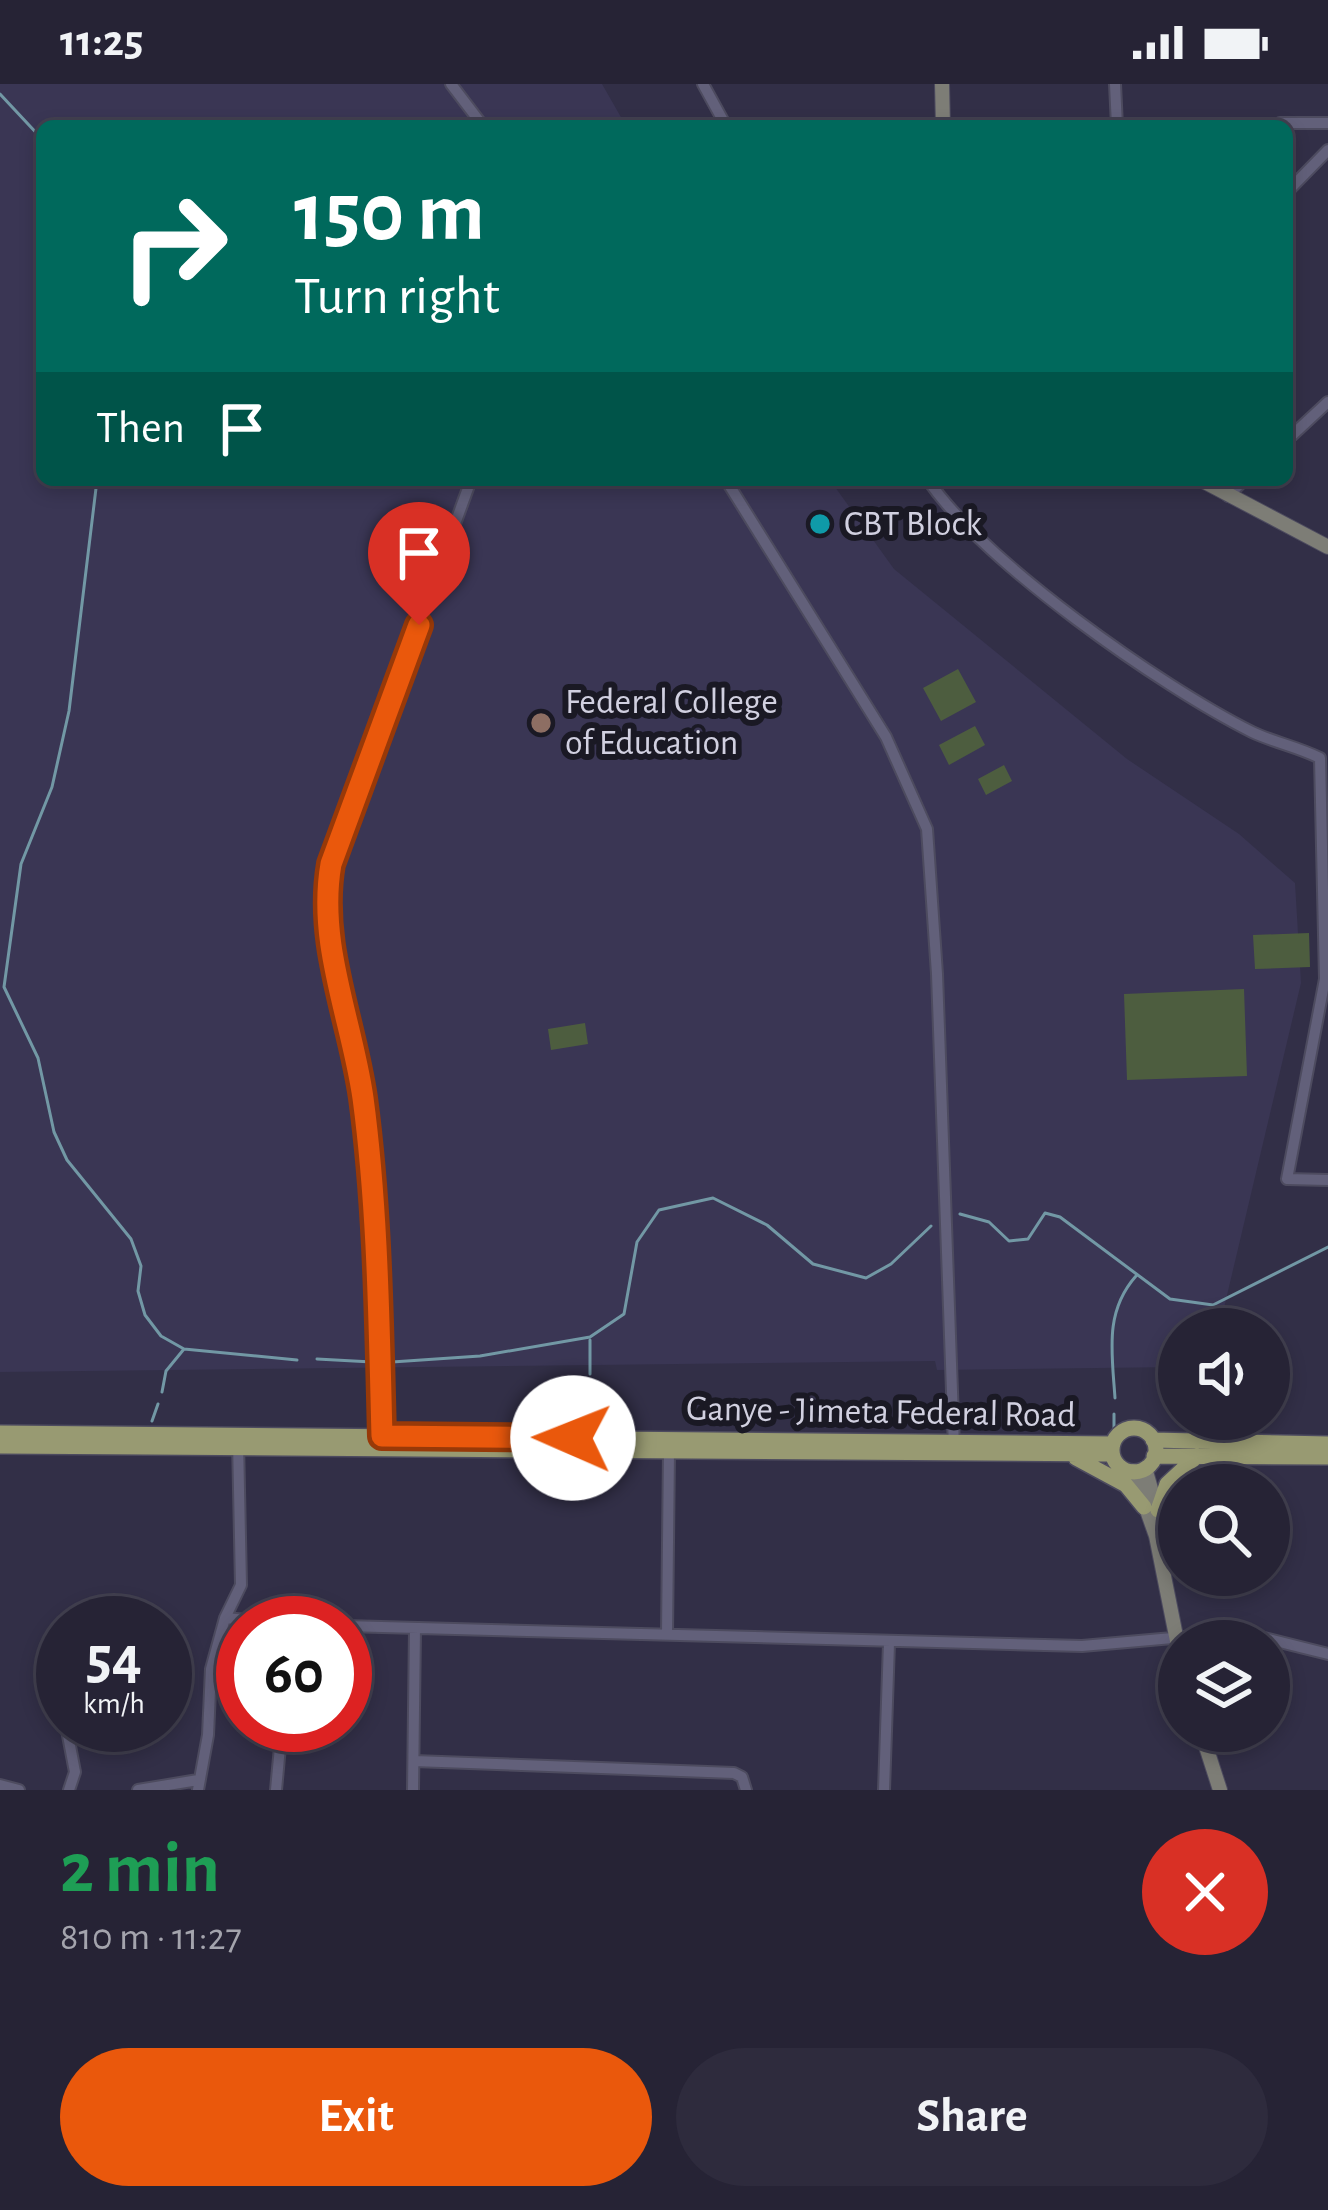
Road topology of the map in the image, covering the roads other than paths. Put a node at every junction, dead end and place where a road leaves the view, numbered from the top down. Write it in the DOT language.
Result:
graph roads {
  1 [pos="451,84"];
  2 [pos="703,84"];
  3 [pos="942,84"];
  4 [pos="1115,84"];
  5 [pos="478,120"];
  6 [pos="723,120"];
  7 [pos="943,120"];
  8 [pos="1117,120"];
  9 [pos="1293,123"];
  10 [pos="1328,124"];
  11 [pos="1328,150"];
  12 [pos="1293,185"];
  13 [pos="1328,401"];
  14 [pos="1293,434"];
  15 [pos="469,486"];
  16 [pos="730,486"];
  17 [pos="932,486"];
  18 [pos="1211,486"];
  19 [pos="1238,486"];
  20 [pos="1228,496"];
  21 [pos="1328,547"];
  22 [pos="1326,788"];
  23 [pos="1328,1180"];
  24 [pos="0,1433"];
  25 [pos="382,1436"];
  26 [pos="238,1441"];
  27 [pos="1328,1444"];
  28 [pos="0,1446"];
  29 [pos="954,1448"];
  30 [pos="1113,1449"];
  31 [pos="669,1451"];
  32 [pos="1068,1455"];
  33 [pos="1198,1456"];
  34 [pos="1328,1457"];
  35 [pos="1146,1459"];
  36 [pos="1151,1509"];
  37 [pos="236,1596"];
  38 [pos="1172,1620"];
  39 [pos="372,1627"];
  40 [pos="415,1628"];
  41 [pos="667,1634"];
  42 [pos="889,1642"];
  43 [pos="1158,1644"];
  44 [pos="1290,1645"];
  45 [pos="216,1654"];
  46 [pos="1328,1654"];
  47 [pos="71,1752"];
  48 [pos="280,1752"];
  49 [pos="1208,1752"];
  50 [pos="414,1761"];
  51 [pos="618,1773"];
  52 [pos="0,1785"];
  53 [pos="198,1785"];
  54 [pos="19,1790"];
  55 [pos="69,1790"];
  56 [pos="138,1790"];
  57 [pos="276,1790"];
  58 [pos="413,1790"];
  59 [pos="617,1790"];
  60 [pos="746,1790"];
  61 [pos="884,1790"];
  62 [pos="1220,1790"];
  1 -- 5 [label="street"];
  2 -- 6 [label="street"];
  3 -- 7 [label="main road"];
  4 -- 8 [label="street"];
  9 -- 10 [label="street"];
  11 -- 12 [label="street"];
  13 -- 14 [label="street"];
  15 -- 25 [label="street"];
  16 -- 29 [label="street"];
  17 -- 22 [label="street"];
  18 -- 20 [label="main road"];
  19 -- 20 [label="street"];
  20 -- 21 [label="main road"];
  22 -- 23 [label="street"];
  24 -- 26 [label="main road, Ganye - Jimeta Federal Road"];
  25 -- 26 [label="main road, Ganye - Jimeta Federal Road"];
  25 -- 29 [label="main road, Ganye - Jimeta Federal Road"];
  26 -- 28 [label="main road, Ganye - Jimeta Federal Road"];
  26 -- 31 [label="main road, Ganye - Jimeta Federal Road"];
  26 -- 37 [label="street"];
  27 -- 35 [label="main road"];
  29 -- 30 [label="main road, Ganye - Jimeta Federal Road"];
  29 -- 31 [label="main road, Ganye - Jimeta Federal Road"];
  29 -- 32 [label="main road, Ganye - Jimeta Federal Road"];
  30 -- 32 [label="main road, Ganye - Jimeta Federal Road"];
  30 -- 35 [label="main road"];
  30 -- 35 [label="main road"];
  31 -- 41 [label="street"];
  32 -- 36 [label="main road"];
  33 -- 34 [label="main road"];
  33 -- 35 [label="main road"];
  33 -- 36 [label="main road"];
  35 -- 36 [label="main road"];
  36 -- 38 [label="main road"];
  39 -- 40 [label="street"];
  40 -- 41 [label="street"];
  40 -- 50 [label="street"];
  41 -- 42 [label="street"];
  42 -- 43 [label="street"];
  42 -- 61 [label="street"];
  44 -- 46 [label="street"];
  45 -- 53 [label="street"];
  47 -- 55 [label="street"];
  48 -- 57 [label="street"];
  49 -- 62 [label="main road"];
  50 -- 51 [label="street"];
  50 -- 58 [label="street"];
  51 -- 59 [label="street"];
  51 -- 60 [label="street"];
  52 -- 54 [label="street"];
  53 -- 56 [label="street"];
}
